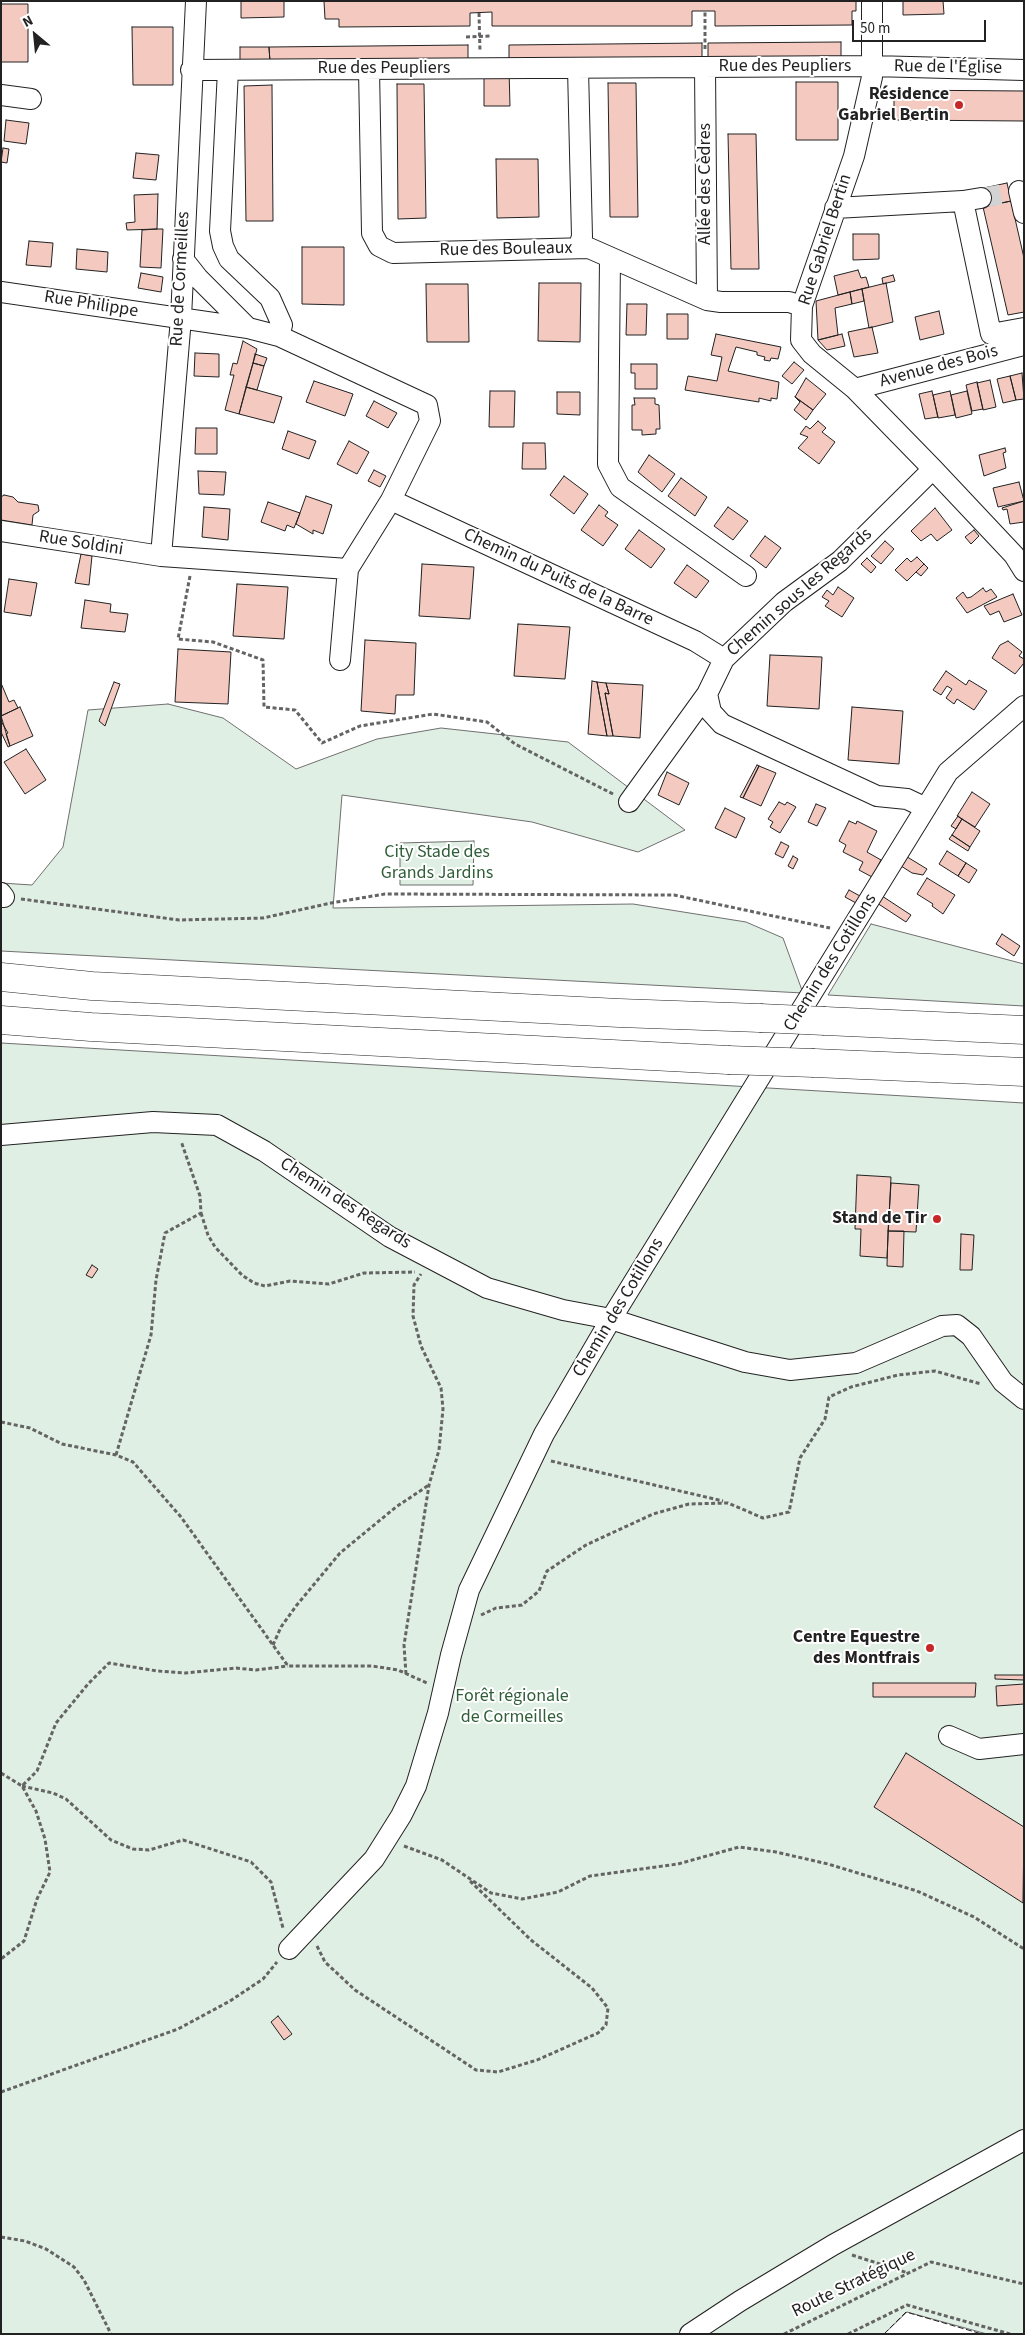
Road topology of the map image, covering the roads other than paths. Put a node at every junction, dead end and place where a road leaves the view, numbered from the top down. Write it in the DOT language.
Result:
graph roads {
  1 [pos="196,1"];
  2 [pos="872,1"];
  3 [pos="872,66"];
  4 [pos="705,67"];
  5 [pos="578,68"];
  6 [pos="369,69"];
  7 [pos="191,70"];
  8 [pos="228,70"];
  9 [pos="1024,70"];
  10 [pos="1,94"];
  11 [pos="31,99"];
  12 [pos="1017,192"];
  13 [pos="835,208"];
  14 [pos="1024,213"];
  15 [pos="578,248"];
  16 [pos="183,258"];
  17 [pos="610,258"];
  18 [pos="1,292"];
  19 [pos="707,300"];
  20 [pos="802,306"];
  21 [pos="180,318"];
  22 [pos="248,328"];
  23 [pos="1024,328"];
  24 [pos="279,336"];
  25 [pos="1024,345"];
  26 [pos="855,390"];
  27 [pos="934,469"];
  28 [pos="390,500"];
  29 [pos="1,531"];
  30 [pos="161,556"];
  31 [pos="348,570"];
  32 [pos="1024,571"];
  33 [pos="746,576"];
  34 [pos="724,659"];
  35 [pos="340,660"];
  36 [pos="707,694"];
  37 [pos="1024,706"];
  38 [pos="629,802"];
  39 [pos="926,808"];
  40 [pos="1,977"];
  41 [pos="1,1020"];
  42 [pos="1024,1030"];
  43 [pos="1024,1072"];
  44 [pos="1,1135"];
  45 [pos="611,1319"];
  46 [pos="1020,1396"];
  47 [pos="949,1736"];
  48 [pos="1024,1744"];
  49 [pos="297,1941"];
  50 [pos="1024,2140"];
  51 [pos="690,2334"];
  1 -- 7 [label="street, Rue de Cormeilles"];
  2 -- 3 [label="street, Rue Gabriel Bertin"];
  3 -- 4 [label="street, Rue des Peupliers"];
  3 -- 9 [label="street, Rue de l'Église"];
  3 -- 13 [label="street, Rue Gabriel Bertin"];
  4 -- 5 [label="street, Rue des Peupliers"];
  4 -- 19 [label="street, Allée des Cèdres"];
  5 -- 6 [label="street, Rue des Peupliers"];
  5 -- 15 [label="street"];
  6 -- 8 [label="street, Rue des Peupliers"];
  6 -- 15 [label="street, Rue des Bouleaux"];
  7 -- 8 [label="street, Rue des Peupliers"];
  7 -- 16 [label="street, Rue de Cormeilles"];
  8 -- 24 [label="street"];
  10 -- 11 [label="street"];
  12 -- 14 [label="street"];
  13 -- 20 [label="street, Rue Gabriel Bertin"];
  13 -- 23 [label="street"];
  15 -- 17 [label="street, Rue des Bouleaux"];
  16 -- 21 [label="street, Rue de Cormeilles"];
  16 -- 22 [label="street"];
  17 -- 19 [label="street, Rue des Bouleaux"];
  17 -- 33 [label="street"];
  18 -- 21 [label="street, Rue Philippe"];
  19 -- 20 [label="street, Rue des Bouleaux"];
  20 -- 26 [label="street, Rue Gabriel Bertin"];
  21 -- 22 [label="street"];
  21 -- 30 [label="street, Rue de Cormeilles"];
  22 -- 24 [label="street"];
  24 -- 28 [label="street"];
  25 -- 26 [label="street, Avenue des Bois"];
  26 -- 27 [label="street, Rue Gabriel Bertin"];
  27 -- 32 [label="street, Rue Gabriel Bertin"];
  27 -- 34 [label="street, Chemin sous les Regards"];
  28 -- 31 [label="street"];
  28 -- 34 [label="street, Chemin du Puits de la Barre"];
  29 -- 30 [label="street, Rue Soldini"];
  30 -- 31 [label="street"];
  31 -- 35 [label="street"];
  34 -- 36 [label="street, Chemin sous les Regards"];
  36 -- 38 [label="street, Chemin sous les Regards"];
  36 -- 39 [label="street"];
  37 -- 39 [label="street, Chemin des Cotillons"];
  39 -- 45 [label="street, Chemin des Cotillons"];
  40 -- 42 [label="highway, bridge"];
  41 -- 43 [label="highway, bridge"];
  44 -- 45 [label="street, Chemin des Regards"];
  45 -- 46 [label="street, Chemin des Regards"];
  45 -- 49 [label="street, Chemin des Cotillons"];
  47 -- 48 [label="street"];
  50 -- 51 [label="street"];
}
